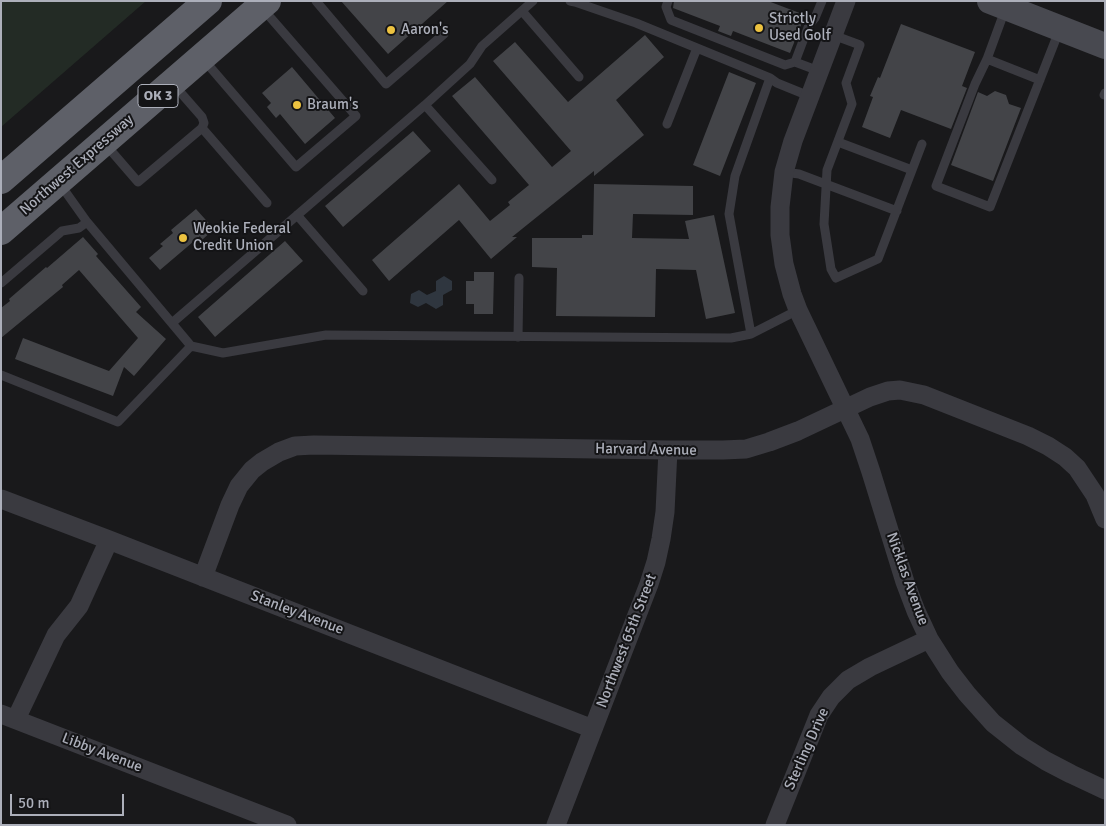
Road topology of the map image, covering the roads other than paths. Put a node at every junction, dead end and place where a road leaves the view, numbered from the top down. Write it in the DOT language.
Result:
graph roads {
  1 [pos="208,1"];
  2 [pos="316,1"];
  3 [pos="533,1"];
  4 [pos="570,1"];
  5 [pos="668,1"];
  6 [pos="822,1"];
  7 [pos="843,2"];
  8 [pos="264,4"];
  9 [pos="998,4"];
  10 [pos="522,11"];
  11 [pos="1060,28"];
  12 [pos="444,34"];
  13 [pos="833,35"];
  14 [pos="1105,46"];
  15 [pos="697,48"];
  16 [pos="202,58"];
  17 [pos="986,59"];
  18 [pos="795,62"];
  19 [pos="819,71"];
  20 [pos="579,77"];
  21 [pos="773,80"];
  22 [pos="1040,80"];
  23 [pos="173,83"];
  24 [pos="809,96"];
  25 [pos="425,105"];
  26 [pos="667,124"];
  27 [pos="202,128"];
  28 [pos="104,142"];
  29 [pos="838,142"];
  30 [pos="922,144"];
  31 [pos="33,153"];
  32 [pos="912,170"];
  33 [pos="784,172"];
  34 [pos="1,180"];
  35 [pos="492,180"];
  36 [pos="58,182"];
  37 [pos="826,184"];
  38 [pos="267,203"];
  39 [pos="897,211"];
  40 [pos="297,214"];
  41 [pos="87,222"];
  42 [pos="1,231"];
  43 [pos="519,278"];
  44 [pos="1,283"];
  45 [pos="363,291"];
  46 [pos="798,310"];
  47 [pos="172,322"];
  48 [pos="751,334"];
  49 [pos="518,337"];
  50 [pos="191,346"];
  51 [pos="1,375"];
  52 [pos="845,409"];
  53 [pos="668,450"];
  54 [pos="1,499"];
  55 [pos="1105,519"];
  56 [pos="109,540"];
  57 [pos="203,577"];
  58 [pos="929,639"];
  59 [pos="9,716"];
  60 [pos="594,729"];
  61 [pos="1105,790"];
  62 [pos="287,825"];
  63 [pos="556,825"];
  64 [pos="775,825"];
  1 -- 31 [label="highway, OK 3"];
  2 -- 12 [label="lane"];
  3 -- 10 [label="lane"];
  4 -- 15 [label="lane"];
  5 -- 18 [label="lane"];
  6 -- 18 [label="lane"];
  7 -- 13 [label="street, Nicklas Avenue"];
  8 -- 16 [label="highway, Northwest Expressway / OK 3"];
  8 -- 16 [label="lane"];
  9 -- 11 [label="main road"];
  9 -- 17 [label="lane"];
  10 -- 20 [label="lane"];
  10 -- 25 [label="lane"];
  11 -- 14 [label="main road"];
  11 -- 22 [label="lane"];
  13 -- 19 [label="street, Nicklas Avenue"];
  13 -- 29 [label="lane"];
  15 -- 21 [label="lane"];
  15 -- 26 [label="lane"];
  16 -- 23 [label="highway, Northwest Expressway / OK 3"];
  17 -- 22 [label="lane"];
  17 -- 22 [label="lane"];
  18 -- 19 [label="lane"];
  19 -- 24 [label="street, Nicklas Avenue"];
  21 -- 24 [label="lane"];
  21 -- 48 [label="lane"];
  23 -- 27 [label="lane"];
  23 -- 28 [label="highway, Northwest Expressway / OK 3"];
  24 -- 33 [label="street, Nicklas Avenue"];
  25 -- 35 [label="lane"];
  25 -- 40 [label="lane"];
  27 -- 28 [label="lane"];
  27 -- 38 [label="lane"];
  28 -- 36 [label="highway, Northwest Expressway / OK 3"];
  29 -- 32 [label="lane"];
  29 -- 37 [label="lane"];
  30 -- 32 [label="lane"];
  31 -- 34 [label="highway, OK 3"];
  31 -- 36 [label="highway"];
  32 -- 39 [label="lane"];
  33 -- 37 [label="lane"];
  33 -- 46 [label="street, Nicklas Avenue"];
  36 -- 41 [label="lane"];
  36 -- 42 [label="highway, Northwest Expressway / OK 3"];
  37 -- 39 [label="lane"];
  37 -- 39 [label="lane"];
  40 -- 45 [label="lane"];
  40 -- 47 [label="lane"];
  41 -- 44 [label="lane"];
  41 -- 47 [label="lane"];
  43 -- 49 [label="lane"];
  46 -- 48 [label="lane"];
  46 -- 52 [label="street, Nicklas Avenue"];
  47 -- 50 [label="lane"];
  48 -- 49 [label="lane"];
  49 -- 50 [label="lane"];
  50 -- 51 [label="lane"];
  52 -- 53 [label="street, Harvard Avenue"];
  52 -- 55 [label="street, Harvard Avenue"];
  52 -- 58 [label="street, Nicklas Avenue"];
  53 -- 57 [label="street, Harvard Avenue"];
  53 -- 60 [label="street, Northwest 65th Street"];
  54 -- 56 [label="street, Stanley Avenue"];
  56 -- 57 [label="street, Stanley Avenue"];
  56 -- 59 [label="street"];
  57 -- 60 [label="street, Stanley Avenue"];
  58 -- 61 [label="street, Nicklas Avenue"];
  58 -- 64 [label="street, Sterling Drive"];
  59 -- 62 [label="street, Libby Avenue"];
  60 -- 63 [label="street, Northwest 65th Street"];
}
